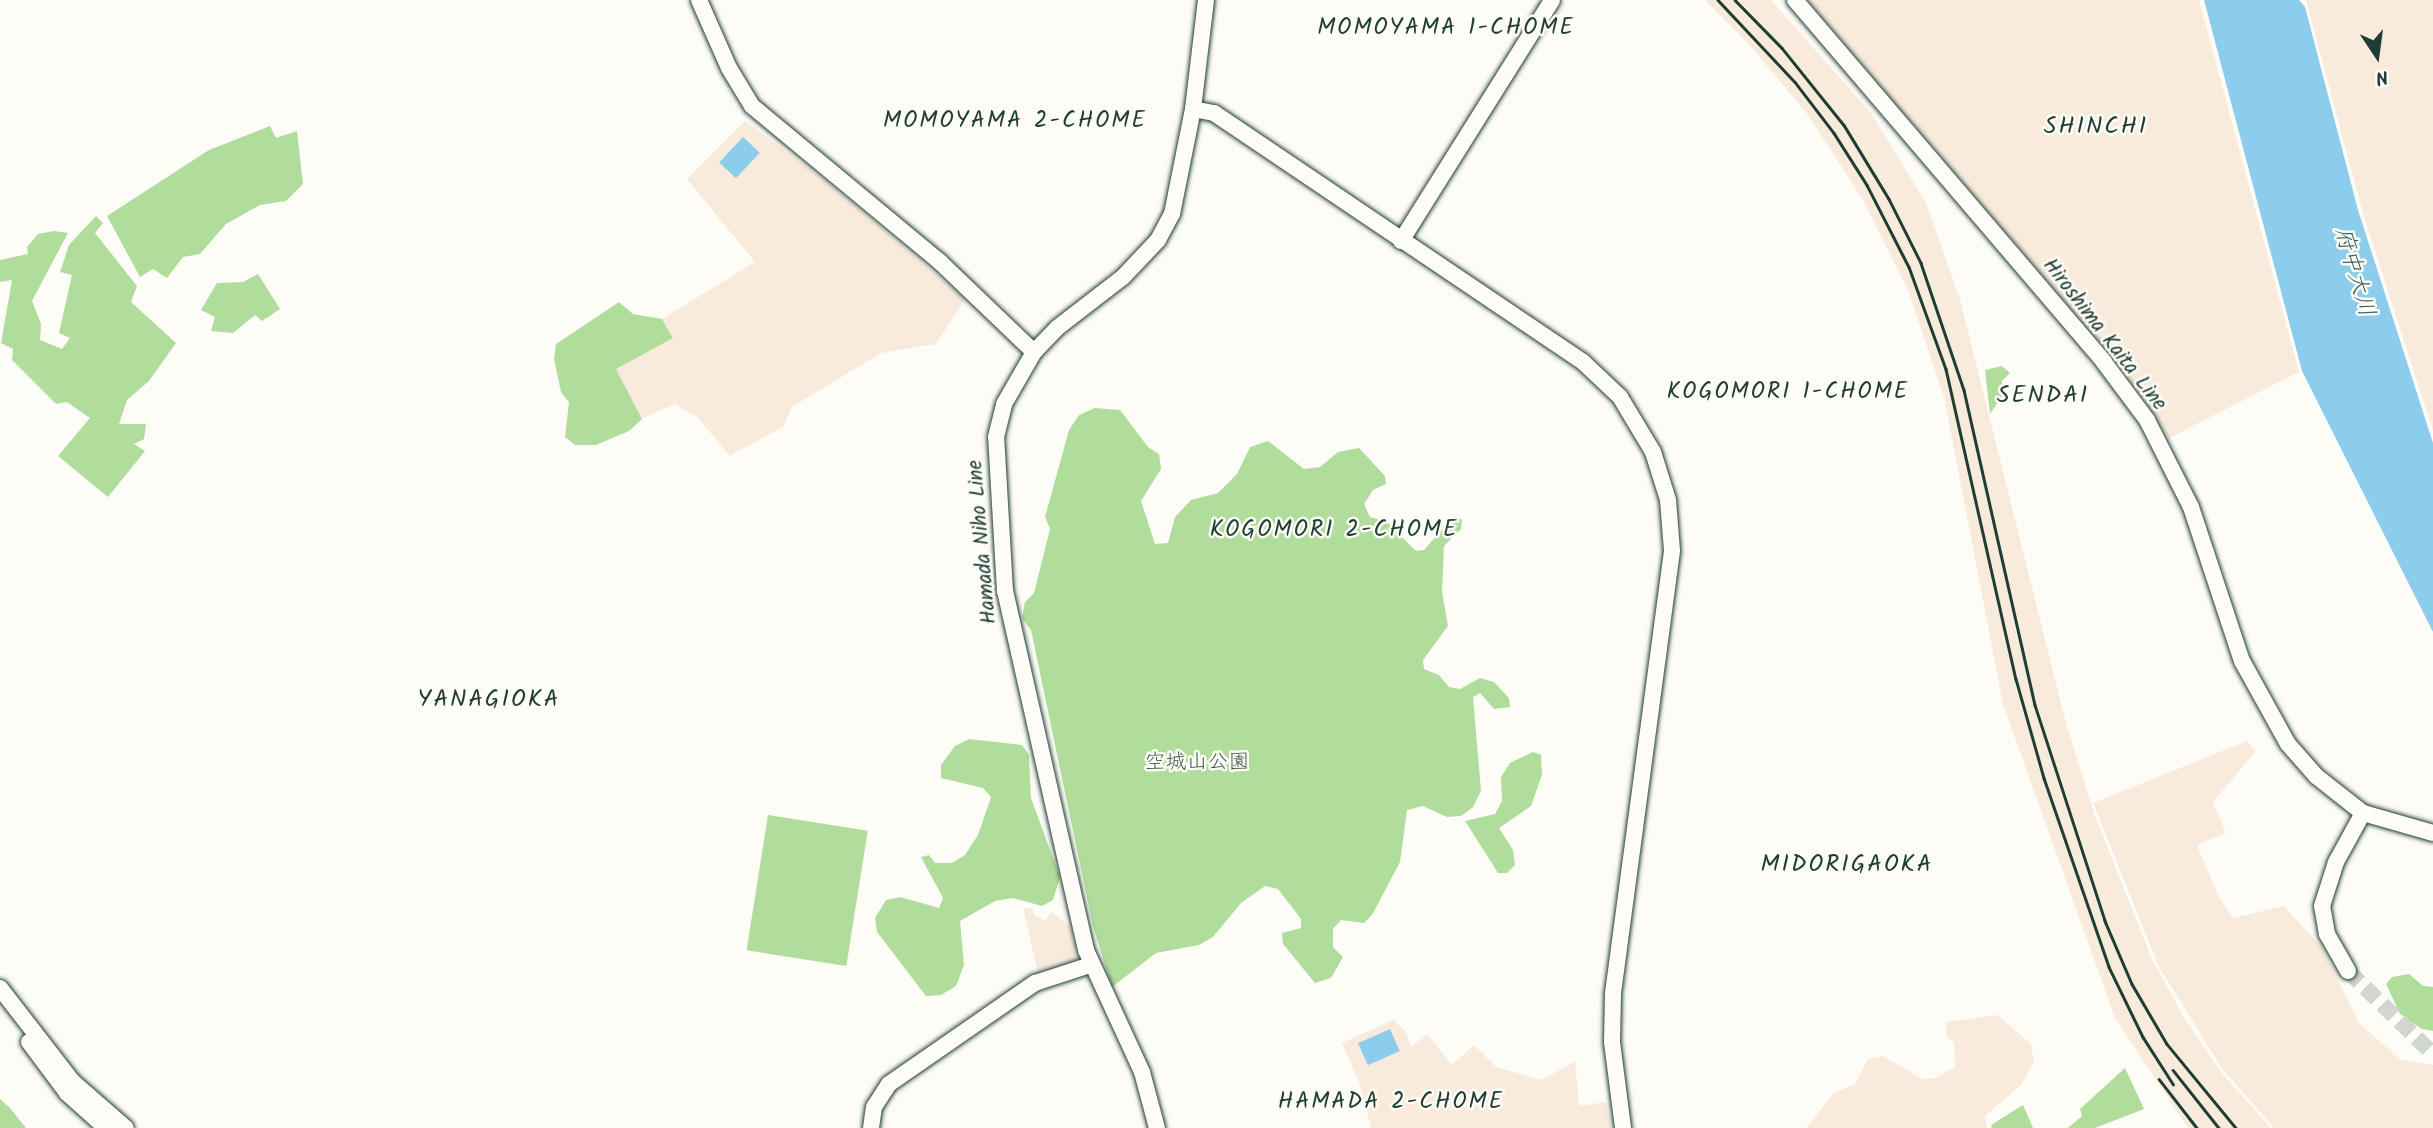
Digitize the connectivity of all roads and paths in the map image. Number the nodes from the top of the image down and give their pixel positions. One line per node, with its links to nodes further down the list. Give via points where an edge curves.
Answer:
1 (699, 0): 7 (main road, via 729,68 752,106 940,262)
2 (1206, 0): 5 (main road, Hamada Niho Line)
3 (1552, 0): 6 (main road)
4 (1795, 0): 8 (main road, Hiroshima Kaita Line, via 2133,400 2191,507 2254,687 2301,761)
5 (1193, 108): 6 (main road, via 1214,113); 7 (main road, Hamada Niho Line, via 1176,200 1158,240 1123,277 1057,328)
6 (1401, 241): 18 (main road, via 1602,379 1642,429 1665,485 1672,564 1613,994 1612,1042)
7 (1034, 352): 10 (main road, Hamada Niho Line, via 1004,404 996,437 1005,591)
8 (2363, 813): 9 (main road, Hiroshima Kaita Line); 11 (main road, via 2336,862 2322,906 2328,934)
9 (2433, 833)
10 (1090, 965): 16 (main road, via 1035,983 889,1084 874,1107); 17 (main road, Hamada Niho Line, via 1142,1072)
11 (2348, 971)
12 (0, 988): 15 (main road, via 73,1082)
13 (0, 1001): 14 (main road, via 59,1083)
14 (106, 1128)
15 (126, 1128)
16 (871, 1128)
17 (1157, 1128)
18 (1623, 1128)

